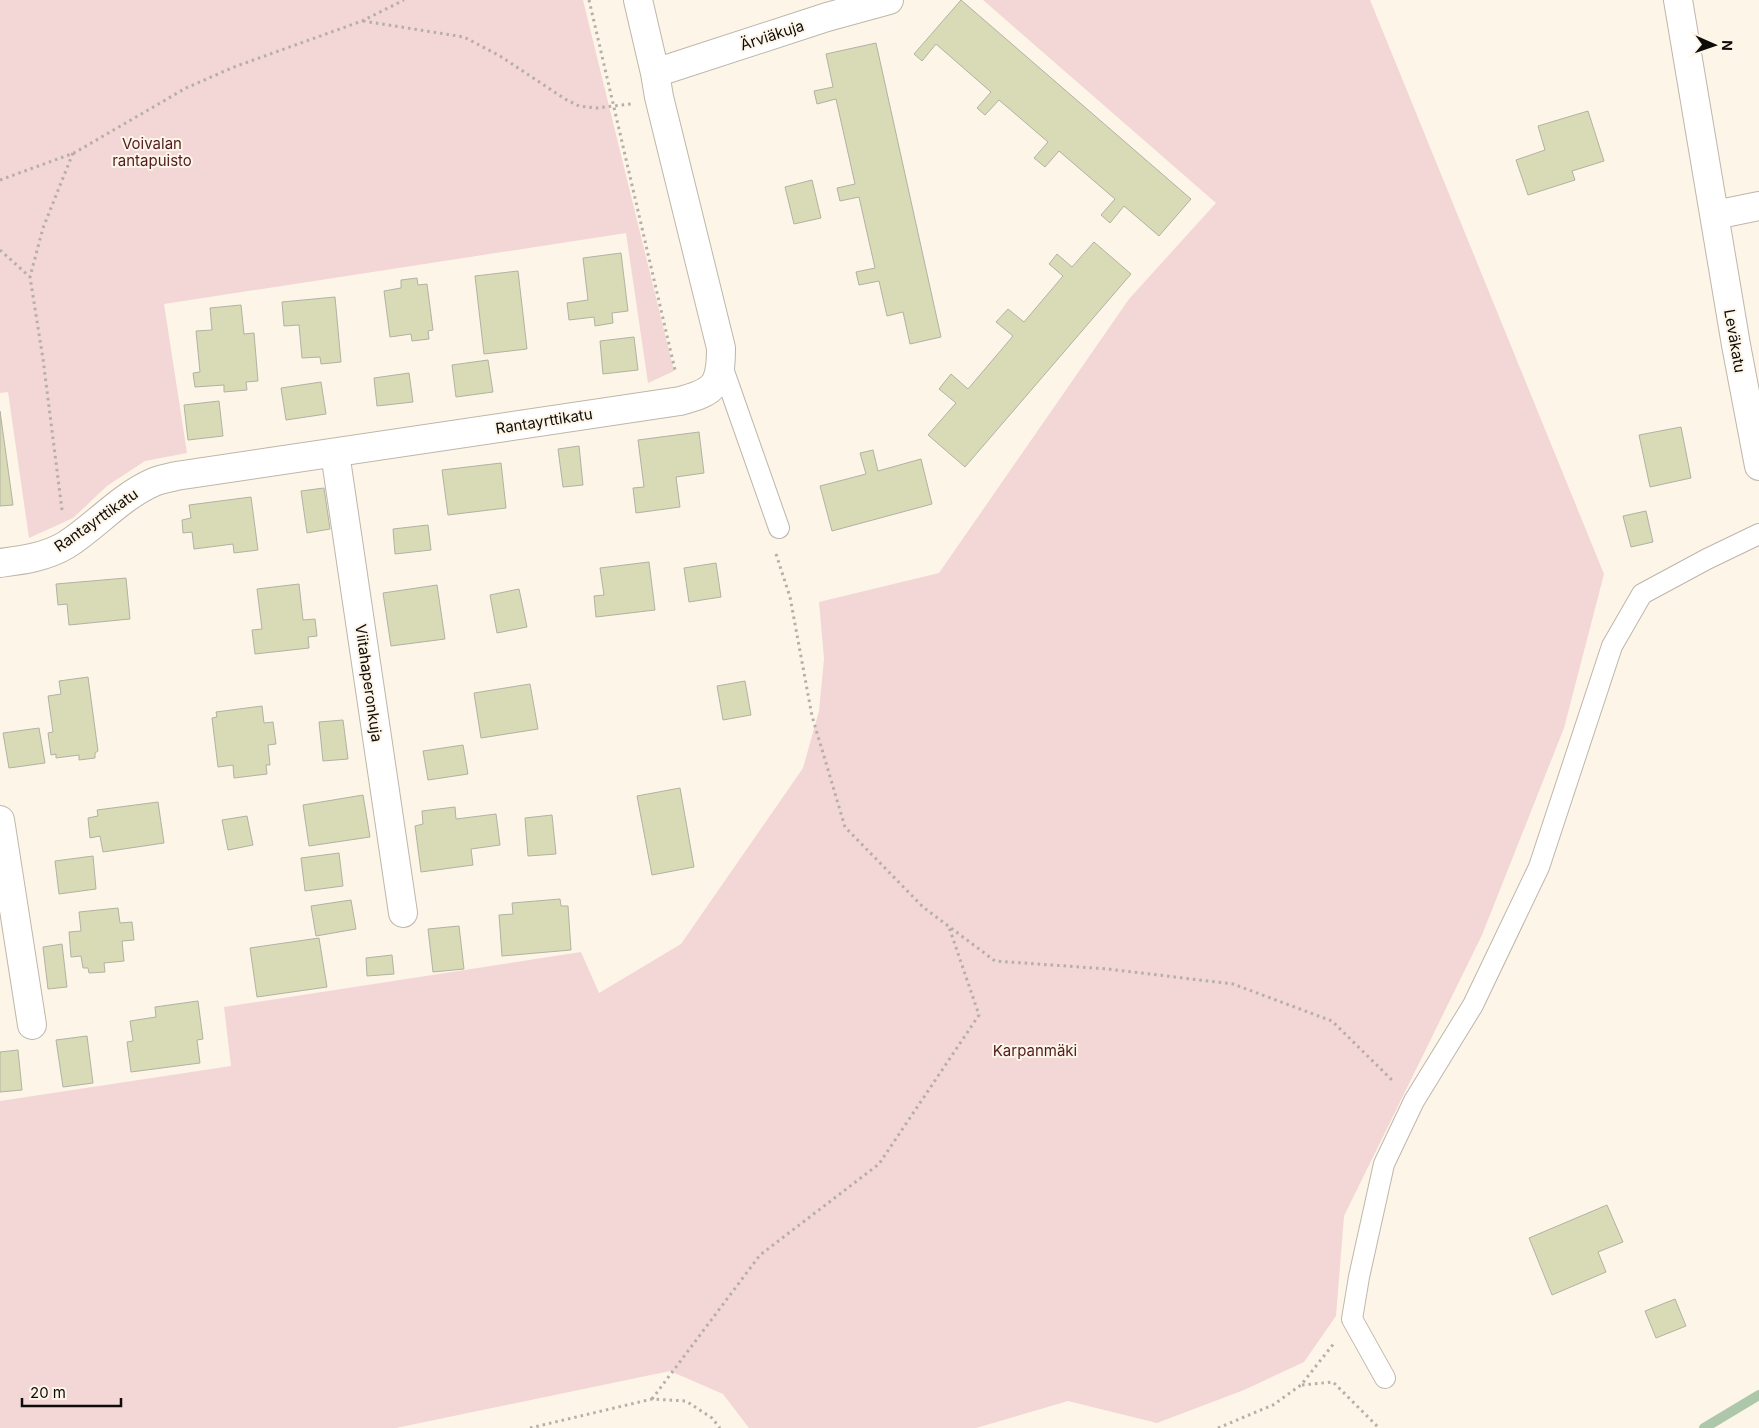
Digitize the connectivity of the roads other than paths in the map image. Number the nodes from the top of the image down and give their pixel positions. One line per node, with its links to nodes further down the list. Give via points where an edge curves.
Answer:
1 (638, 0): 4 (street, Rantayrttikatu)
2 (889, 0): 4 (street, Ärviäkuja, via 827,17)
3 (1678, 0): 6 (street, Leväkatu)
4 (657, 85): 7 (street, Rantayrttikatu, via 718,331)
5 (1759, 206): 6 (street)
6 (1715, 215): 9 (street, Leväkatu)
7 (721, 363): 8 (street, Rantayrttikatu, via 719,378 711,389 680,401); 10 (lane)
8 (335, 453): 12 (street, Rantayrttikatu, via 156,481 135,491 66,545 49,554); 14 (street, Viitahaperonkuja)
9 (1759, 466)
10 (779, 528)
11 (1759, 534): 16 (lane, via 1642,594 1612,646 1539,867 1474,1006 1414,1101 1384,1164 1352,1319)
12 (0, 563)
13 (0, 820): 15 (street)
14 (403, 913)
15 (32, 1025)
16 (1385, 1378)

